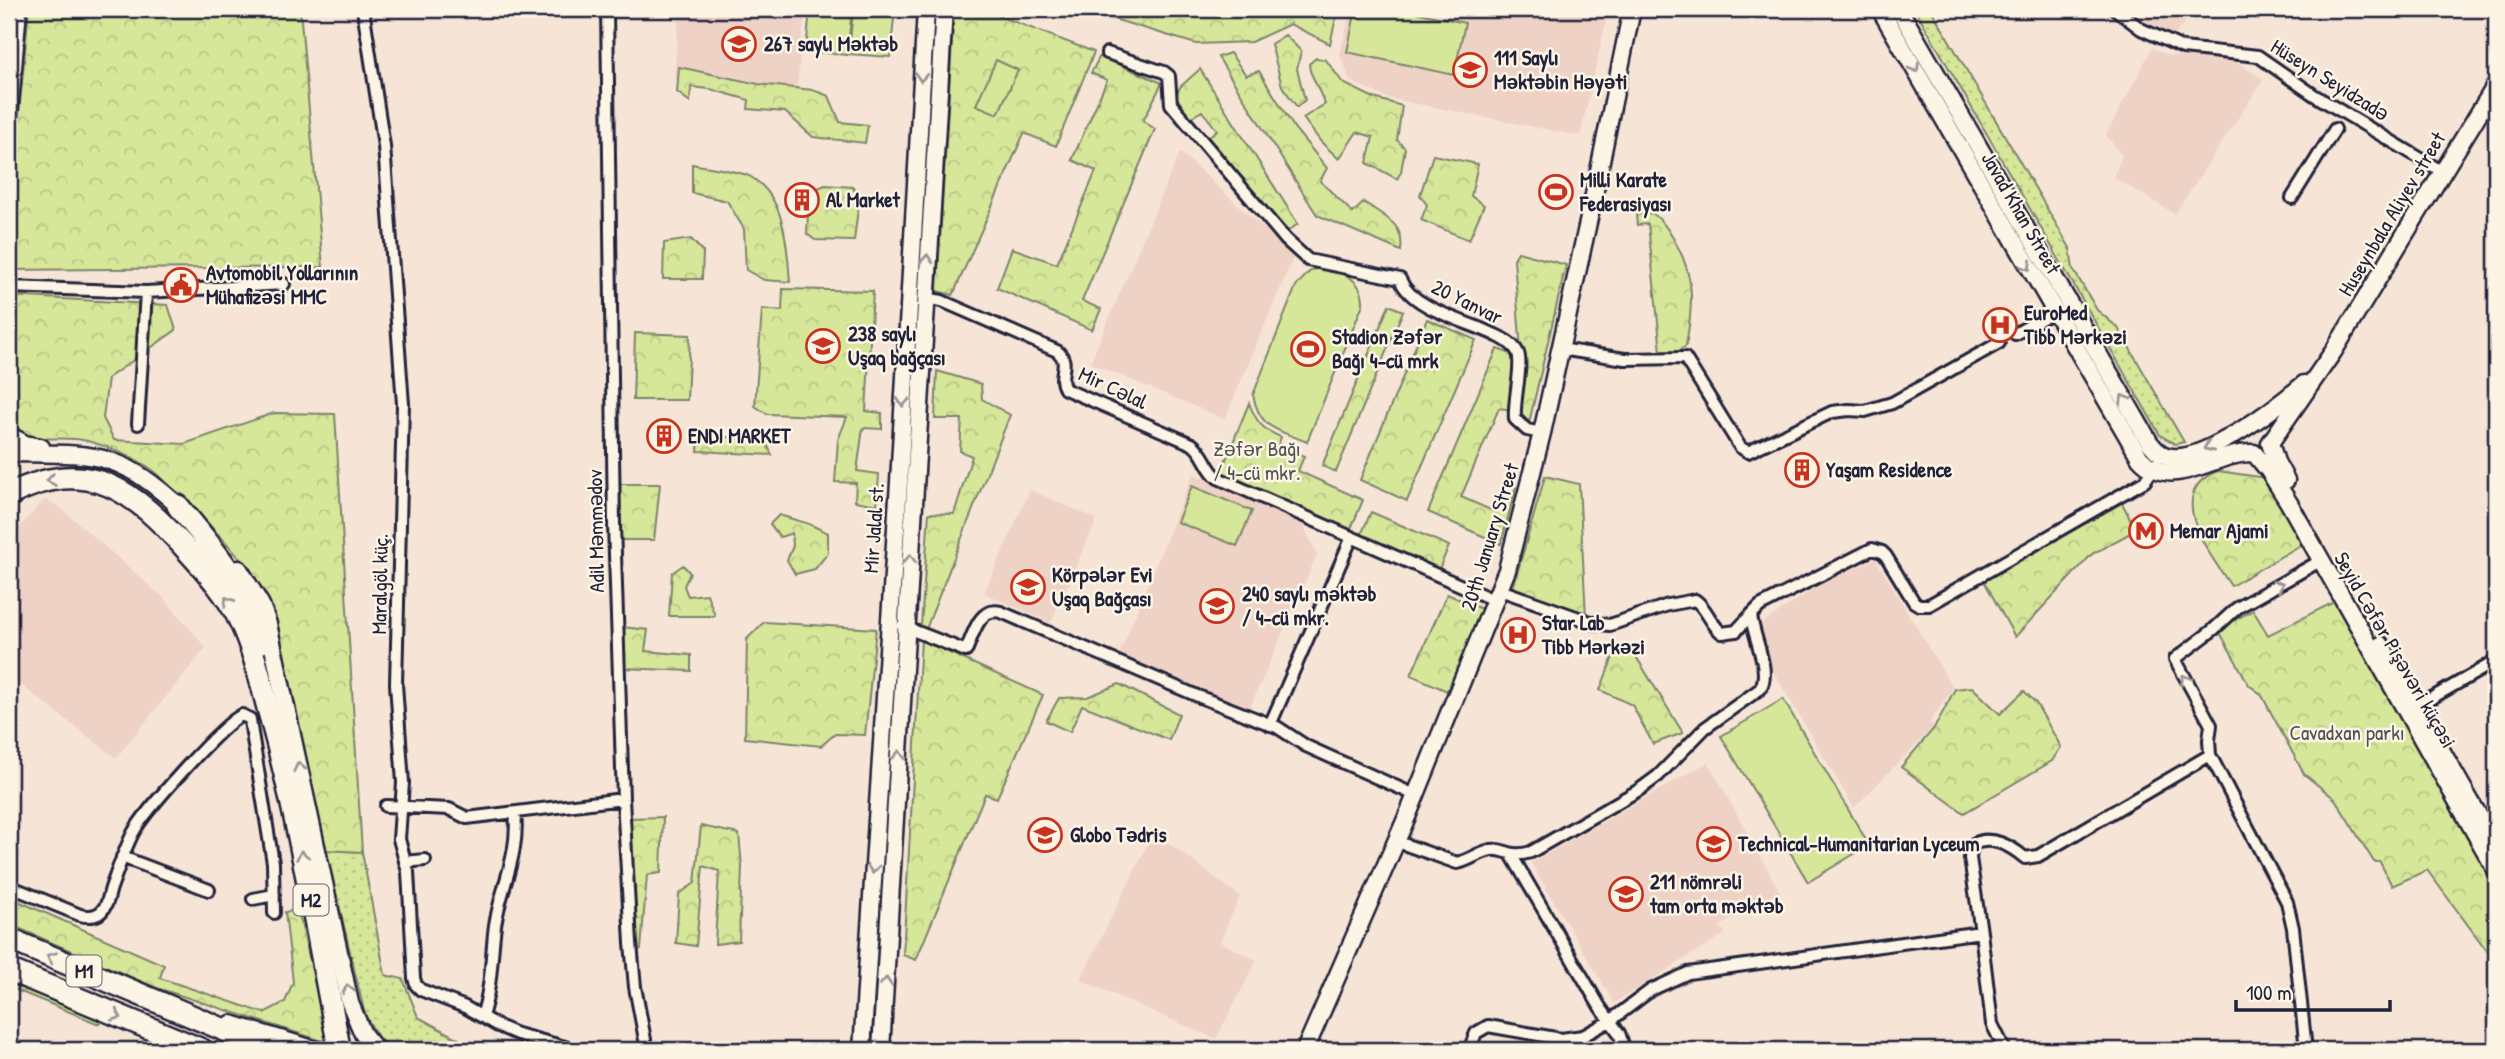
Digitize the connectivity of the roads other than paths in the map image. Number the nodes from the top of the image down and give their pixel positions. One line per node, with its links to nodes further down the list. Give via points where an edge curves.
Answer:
1 (18, 9): 12 (street)
2 (363, 9): 51 (street, Maralgöl küç., via 384,146 403,404 396,684)
3 (607, 9): 49 (street, Adil Məmmədov)
4 (926, 9): 41 (street, Mir Jalal st., one-way to 41)
5 (944, 9): 19 (street, Mir Jalal st., one-way to 5)
6 (1632, 9): 23 (street, 20th January Street)
7 (1880, 9): 20 (street, Javad Khan Street, one-way to 20)
8 (1899, 9): 33 (street, Javad Khan Street, one-way to 8, via 2150,443)
9 (2115, 9): 14 (street, Hüseyn Seyidzadə, via 2141,29 2183,48 2258,56)
10 (1107, 52): 27 (street, 20 Yanvar, via 1168,76 1171,104 1280,234 1308,260 1400,279 1410,295 1514,347 1519,358 1515,419)
11 (2496, 85): 14 (street, Huseynbala Aliyev street)
12 (9, 112)
13 (2334, 129): 15 (street)
14 (2443, 172): 24 (street, Huseynbala Aliyev street)
15 (2292, 198)
16 (284, 284): 18 (street)
17 (9, 287): 18 (street)
18 (146, 292): 25 (street)
19 (925, 298): 37 (street, Mir Cəlal, via 942,301 1057,351 1064,357 1061,379 1065,389 1197,448 1218,478); 42 (street, Mir Jalal st., one-way to 19)
20 (2053, 312): 21 (street); 34 (street, Javad Khan Street, via 2136,453)
21 (2014, 334)
22 (1999, 343): 23 (street, via 1892,403 1865,411 1832,412 1748,452 1740,447 1685,358 1625,359)
23 (1560, 349): 27 (street, 20th January Street)
24 (2324, 366): 26 (street); 29 (street)
25 (138, 424)
26 (2250, 425): 29 (street, via 2268,429); 32 (street, via 2241,440 2245,449); 33 (street, one-way to 33, via 2193,454)
27 (1542, 433): 39 (street, 20th January Street)
28 (9, 435): 31 (street, via 25,444)
29 (2270, 443): 32 (street); 44 (street, Seyid Cəfər Pişəvəri küçəsi, via 2279,468)
30 (9, 453): 31 (street)
31 (71, 453): 36 (street, via 118,462 138,472)
32 (2254, 453): 34 (street, via 2230,455 2180,472); 38 (street, Seyid Cəfər Pişəvəri küçəsi, via 2277,482)
33 (2162, 454): 34 (street)
34 (2153, 470): 40 (street, via 2144,481 1929,605 1914,602 1886,556 1871,549 1760,606)
35 (9, 495): 47 (highway, one-way to 35, via 241,623 210,575 148,509 117,488 78,478 41,481)
36 (178, 506): 47 (highway, via 249,603 263,648); 79 (street, one-way to 36, via 363,1034 350,1003 265,614 226,553)
37 (1352, 537): 39 (street); 45 (street)
38 (2320, 561): 44 (street, Seyid Cəfər Pişəvəri küçəsi); 46 (street, one-way to 38, via 2211,726 2175,659 2237,608)
39 (1498, 595): 40 (street, via 1610,625 1695,600 1722,633 1736,631); 48 (street, 20th January Street)
40 (1751, 615): 55 (street, via 1765,671 1760,689 1705,728 1639,790 1531,852)
41 (888, 623): 42 (street); 67 (street, Mir Jalal st., one-way to 67)
42 (906, 627): 45 (street, via 966,651 980,620 994,610); 68 (street, Mir Jalal st., one-way to 42)
43 (2496, 661): 44 (street)
44 (2412, 710): 54 (street, Seyid Cəfər Pişəvəri küçəsi); 59 (street, Seyid Cəfər Pişəvəri küçəsi)
45 (1270, 725): 48 (street)
46 (2210, 755): 65 (street, via 2038,856 2025,858 2010,846 1989,841 1972,845); 88 (street, via 2287,902)
47 (281, 758): 74 (highway, M2, one-way to 47)
48 (1415, 795): 53 (street, 20th January Street)
49 (623, 799): 52 (street); 81 (street, Adil Məmmədov, via 632,960)
50 (386, 806): 51 (street)
51 (401, 806): 52 (street, via 449,809 467,818); 58 (street, Maralgöl küç., via 399,839)
52 (515, 813): 71 (street, via 514,853 496,918 490,985)
53 (1395, 841): 55 (street, via 1457,863 1488,850); 84 (street, 20th January Street)
54 (2496, 846)
55 (1512, 856): 72 (street)
56 (122, 857): 60 (street, via 104,909 97,915 80,915); 61 (street); 62 (street, via 145,814 214,738 238,716 246,715 269,836)
57 (425, 860): 58 (street)
58 (405, 862): 71 (street, Maralgöl küç., via 416,985)
59 (2496, 870)
60 (9, 886)
61 (209, 890)
62 (274, 895): 63 (street); 64 (street)
63 (253, 899)
64 (274, 913)
65 (1980, 932): 72 (street, via 1688,973 1651,990); 87 (street, via 1992,1024)
66 (9, 939): 70 (highway, M1, one-way to 66)
67 (868, 949): 68 (street); 82 (street, Mir Jalal st.)
68 (887, 951): 83 (street, Mir Jalal st., one-way to 68)
69 (9, 970): 73 (highway, M1, one-way to 73)
70 (160, 1002): 77 (highway, M1); 78 (street)
71 (482, 1016): 80 (street, Maralgöl küç., via 527,1038)
72 (1610, 1021): 85 (street, via 1583,1036 1561,1039 1488,1026 1476,1034); 86 (street)
73 (146, 1028): 75 (highway); 76 (highway, M1)
74 (338, 1042)
75 (179, 1050)
76 (202, 1050)
77 (272, 1050)
78 (316, 1050)
79 (376, 1050)
80 (576, 1050)
81 (647, 1050)
82 (862, 1050)
83 (881, 1050)
84 (1305, 1050)
85 (1469, 1050)
86 (1625, 1050)
87 (2005, 1050)
88 (2306, 1050)

